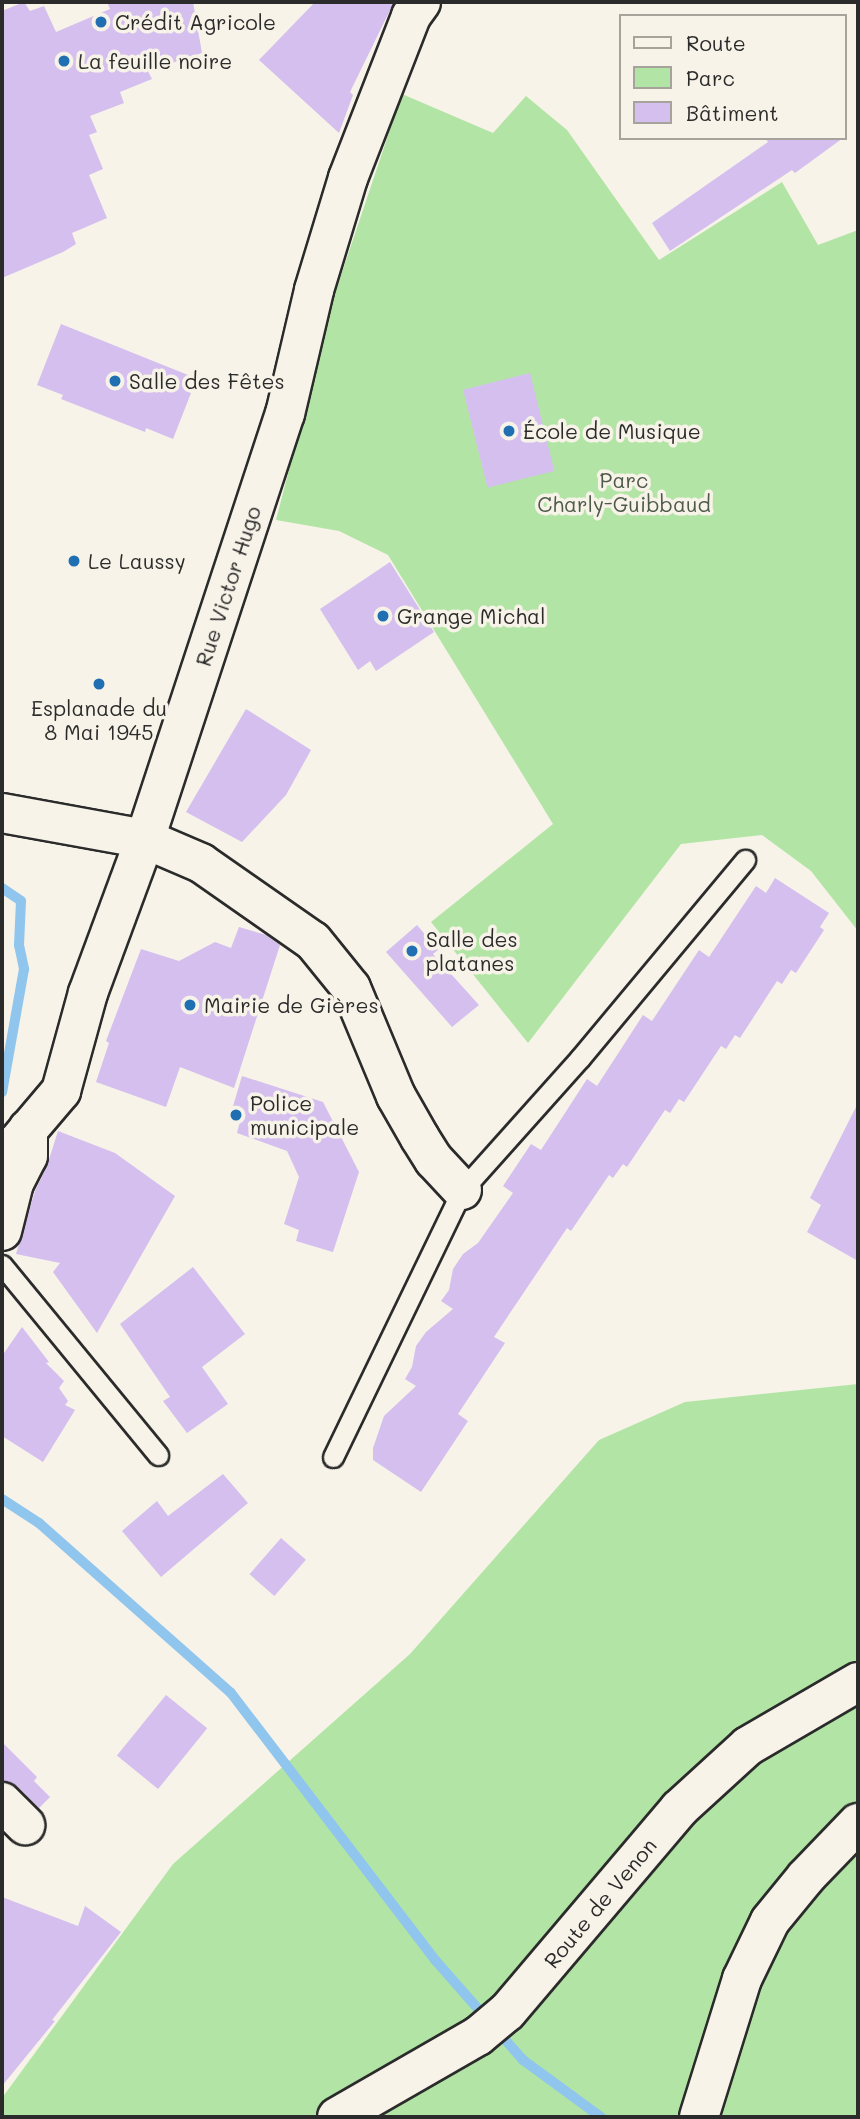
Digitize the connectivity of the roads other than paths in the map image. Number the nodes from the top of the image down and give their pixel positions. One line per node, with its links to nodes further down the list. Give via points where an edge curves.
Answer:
1 (421, 2): 3 (street, Rue Victor Hugo, via 411,16 348,178 285,414)
2 (2, 814): 3 (street)
3 (145, 839): 5 (street, Rue Victor Hugo, via 88,993 61,1091); 6 (street, via 201,863 313,941 351,988 396,1096 420,1138)
4 (745, 860): 6 (lane, via 580,1058)
5 (15, 1141): 7 (street, via 28,1156 14,1184)
6 (462, 1190): 10 (lane)
7 (2, 1231)
8 (2, 1265): 9 (lane)
9 (158, 1455)
10 (333, 1457)
11 (858, 1682): 13 (street, Route de Venon, via 748,1746 679,1809 507,2012 478,2036)
12 (858, 1823): 14 (street, via 770,1921 742,1979)
13 (337, 2117)
14 (699, 2117)

